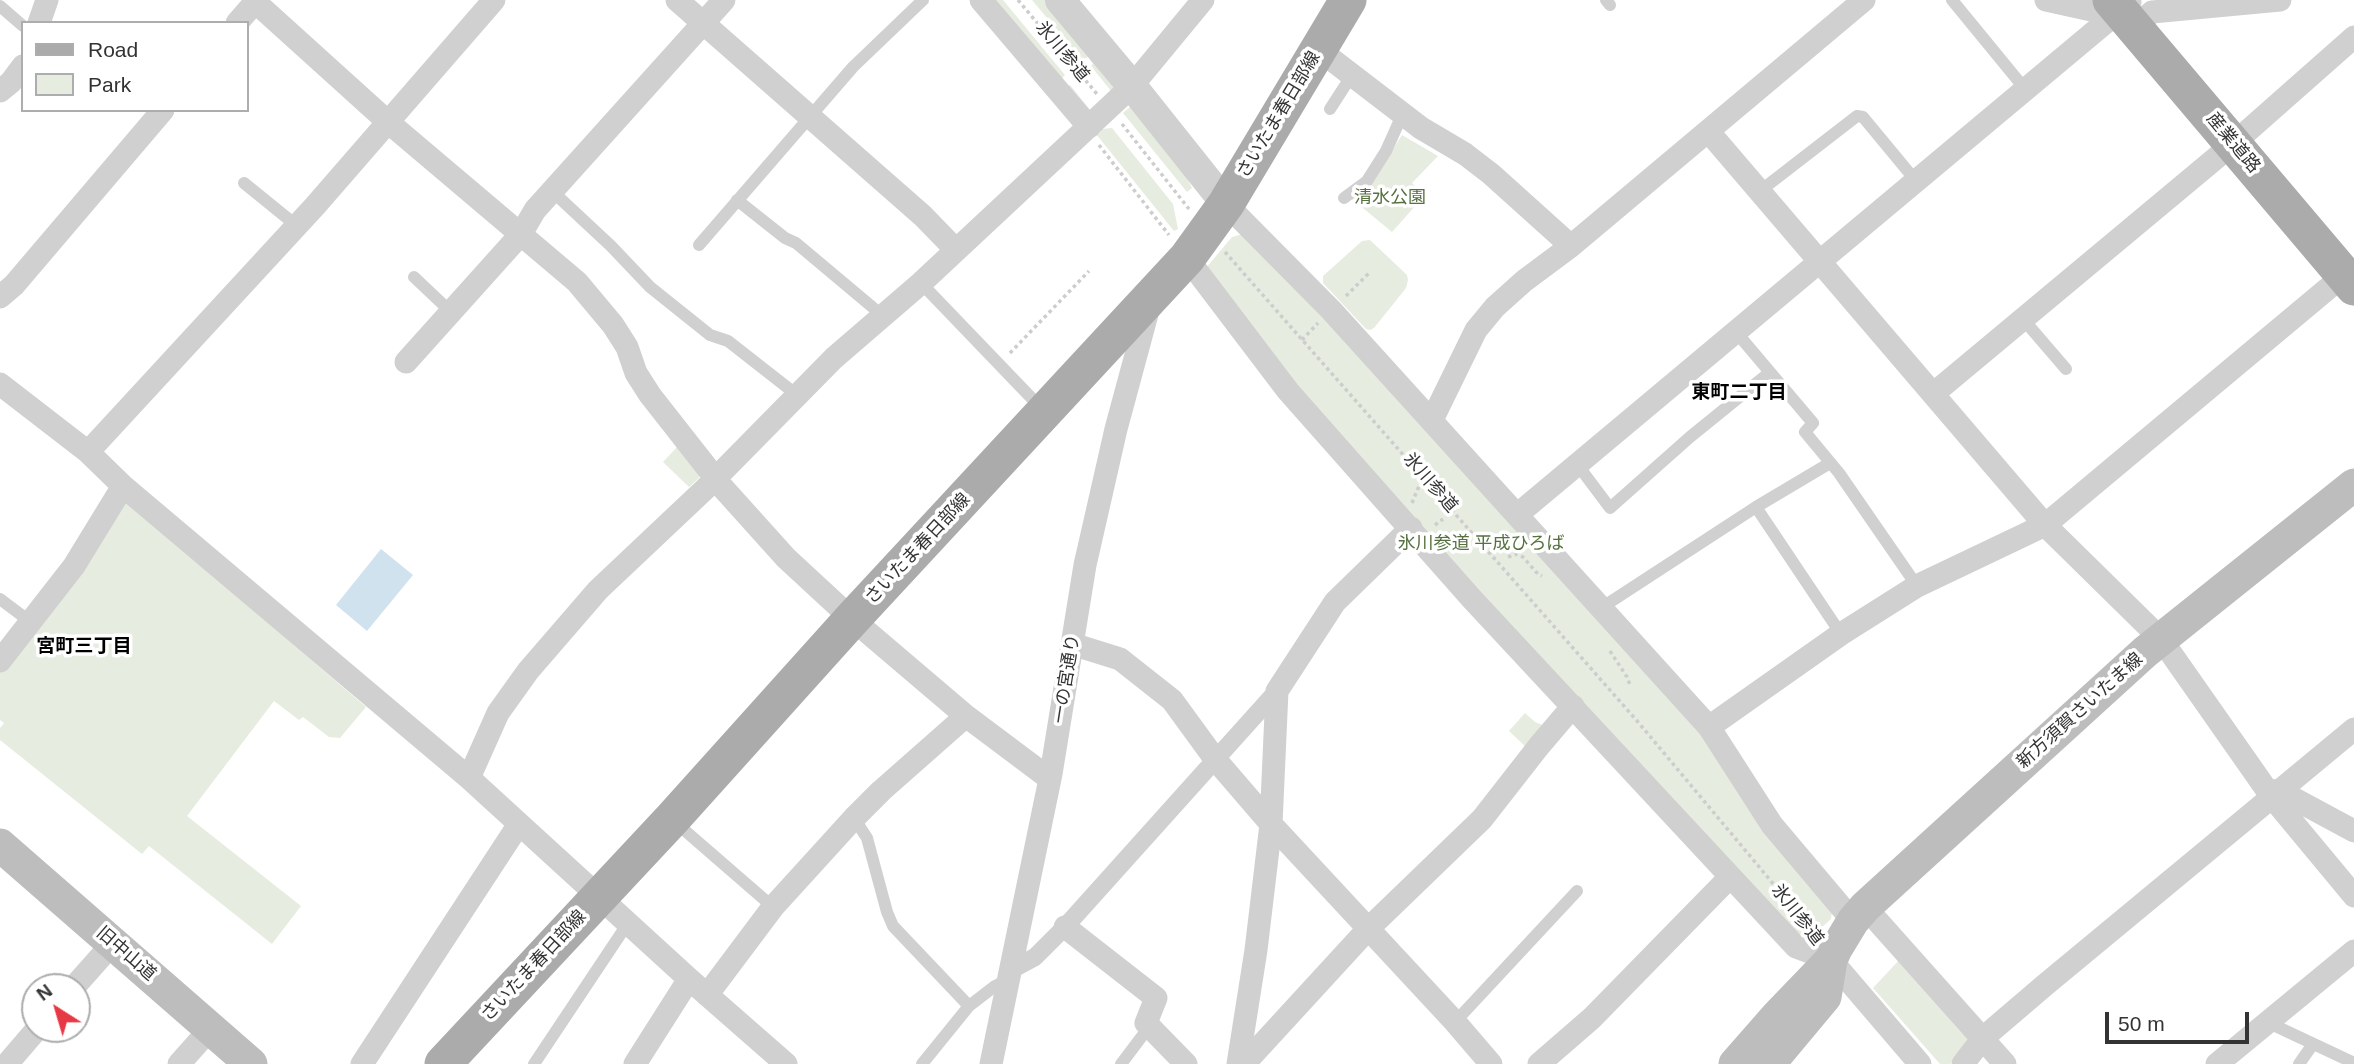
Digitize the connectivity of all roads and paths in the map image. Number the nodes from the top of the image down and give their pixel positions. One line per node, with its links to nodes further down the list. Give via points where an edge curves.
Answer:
1 (47, 0): 18 (street)
2 (494, 0): 34 (street)
3 (677, 0): 20 (street)
4 (724, 0): 20 (street)
5 (923, 0): 33 (lane, via 853,67)
6 (981, 0): 35 (street)
7 (1018, 0): 29 (path, 氷川参道)
8 (1059, 0): 26 (street)
9 (1203, 0): 26 (street)
10 (1348, 0): 23 (main road, さいたま春日部線)
11 (1864, 0): 36 (street)
12 (1952, 0): 27 (lane)
13 (2046, 0): 17 (street)
14 (2280, 0): 17 (street)
15 (255, 1): 19 (street); 34 (street)
16 (0, 6): 21 (lane)
17 (2123, 11): 27 (street); 37 (main road, 産業道路)
18 (40, 21)
19 (239, 21)
20 (702, 23): 33 (street); 40 (street)
21 (21, 24)
22 (2354, 37): 37 (street)
23 (1318, 49): 25 (street); 45 (main road, さいたま春日部線)
24 (21, 69): 28 (street)
25 (1352, 75): 30 (lane); 32 (street)
26 (1132, 86): 29 (street); 45 (street)
27 (2025, 89): 38 (street)
28 (0, 90)
29 (1109, 108): 35 (street); 45 (path, 氷川参道)
30 (1329, 109)
31 (161, 112): 57 (street)
32 (1403, 113): 42 (lane, via 1367,181); 48 (street, via 1492,174)
33 (811, 117): 43 (lane); 49 (street)
34 (388, 122): 44 (street); 46 (street)
35 (1088, 128): 45 (path); 49 (street)
36 (1708, 131): 41 (street); 48 (street)
37 (2234, 143): 54 (main road, 産業道路); 62 (street)
38 (1916, 181): 41 (lane, via 1863,117 1857,116); 50 (street)
39 (244, 183): 44 (lane)
40 (552, 191): 46 (street); 71 (lane, via 650,287)
41 (1760, 191): 50 (street)
42 (1344, 198)
43 (737, 200): 47 (lane); 61 (lane)
44 (297, 226): 74 (street)
45 (1207, 231): 56 (main road, さいたま春日部線); 64 (path, 氷川参道); 73 (street, via 1279,256); 83 (street, via 1288,391)
46 (521, 234): 59 (street); 77 (street, via 596,302 627,347 650,395)
47 (699, 245)
48 (1571, 246): 73 (street, via 1524,281 1476,330)
49 (956, 250): 55 (street)
50 (1821, 262): 63 (street); 70 (street)
51 (1089, 271): 66 (path)
52 (1369, 273): 58 (path)
53 (414, 277): 59 (lane)
54 (2349, 281): 82 (street)
55 (921, 283): 61 (street); 66 (lane)
56 (1152, 296): 72 (main road, さいたま春日部線); 91 (street, 一の宮通り, via 1113,443)
57 (0, 298)
58 (1340, 301)
59 (452, 312): 65 (street)
60 (1326, 315): 64 (path)
61 (883, 316): 71 (street)
62 (2023, 320): 67 (lane); 70 (street)
63 (1736, 332): 68 (lane); 76 (street)
64 (1302, 340): 119 (path, 氷川参道, via 1638,722)
65 (406, 362)
66 (999, 364): 72 (lane)
67 (2066, 369)
68 (1769, 373): 75 (lane, via 1813,423 1805,432); 76 (lane, via 1610,508)
69 (0, 384): 74 (street)
70 (1933, 394): 82 (street)
71 (797, 395): 77 (street)
72 (1044, 412): 87 (main road, さいたま春日部線)
73 (1432, 420): 81 (street)
74 (88, 452): 79 (street)
75 (1830, 463): 80 (lane); 84 (lane)
76 (1577, 464): 81 (street)
77 (716, 478): 87 (street, via 755,526); 99 (street, via 598,590 528,671 498,713)
78 (2354, 485): 90 (main road, 新方須賀さいたま線)
79 (122, 486): 88 (street, via 74,566); 99 (street)
80 (1756, 507): 86 (lane); 89 (lane)
81 (1518, 514): 86 (street)
82 (2045, 525): 84 (street); 90 (street)
83 (1411, 528): 93 (street, via 1335,602); 94 (street)
84 (1917, 586): 89 (street)
85 (0, 599): 88 (lane)
86 (1601, 608): 96 (street)
87 (852, 620): 95 (street); 103 (main road, さいたま春日部線)
88 (32, 623): 92 (street)
89 (1841, 634): 96 (street)
90 (2161, 639): 101 (street); 113 (main road, 新方須賀さいたま線)
91 (1072, 644): 98 (street, via 1119,659 1172,699); 100 (street, 一の宮通り)
92 (0, 661)
93 (1277, 691): 98 (street); 105 (street)
94 (1573, 706): 108 (street); 116 (street, via 1482,819)
95 (966, 716): 100 (street); 102 (street)
96 (1709, 727): 113 (street, via 1772,825)
97 (2354, 729): 101 (street)
98 (1215, 760): 105 (street); 115 (street)
99 (470, 778): 104 (street)
100 (1050, 779): 121 (street, 一の宮通り)
101 (2275, 793): 106 (street); 111 (street); 129 (street)
102 (854, 818): 112 (street); 124 (lane, via 867,838 893,926)
103 (672, 819): 110 (main road, さいたま春日部線); 112 (lane)
104 (519, 824): 110 (street); 136 (street)
105 (1271, 824): 116 (street); 145 (street)
106 (2354, 831)
107 (0, 845): 117 (main road, 旧中山道)
108 (1730, 877): 119 (street, via 1796,947); 148 (street, via 1612,999)
109 (1577, 891): 125 (lane)
110 (598, 896): 114 (street); 137 (main road, さいたま春日部線)
111 (2354, 896)
112 (773, 907): 123 (street)
113 (1859, 914): 119 (main road, 新方須賀さいたま線); 129 (street)
114 (628, 923): 122 (street); 138 (lane)
115 (1065, 926): 121 (street, via 1035,957); 127 (street, via 1156,998 1146,1023)
116 (1368, 929): 125 (street); 146 (street)
117 (113, 943): 120 (street); 128 (main road, 旧中山道)
118 (2354, 951): 126 (street)
119 (1832, 960): 149 (main road); 150 (main road, via 1825,998); 151 (street, 氷川参道)
120 (86, 973)
121 (1009, 975): 124 (lane); 142 (street, 一の宮通り)
122 (689, 979): 123 (street); 139 (street)
123 (707, 995): 140 (street)
124 (969, 1006): 141 (lane)
125 (1455, 1022): 147 (street)
126 (2267, 1022): 131 (lane); 154 (street)
127 (1149, 1027): 143 (lane); 144 (street)
128 (211, 1028): 134 (street); 135 (main road, 旧中山道)
129 (1983, 1038): 152 (street); 153 (street)
130 (25, 1043): 133 (street)
131 (2313, 1044): 132 (lane); 155 (lane)
132 (2354, 1063)
133 (7, 1064)
134 (178, 1064)
135 (251, 1064)
136 (362, 1064)
137 (443, 1064)
138 (534, 1064)
139 (635, 1064)
140 (786, 1064)
141 (922, 1064)
142 (991, 1064)
143 (1121, 1064)
144 (1186, 1064)
145 (1238, 1064)
146 (1244, 1064)
147 (1491, 1064)
148 (1539, 1064)
149 (1735, 1064)
150 (1769, 1064)
151 (1920, 1064)
152 (1963, 1064)
153 (2005, 1064)
154 (2217, 1064)
155 (2298, 1064)

